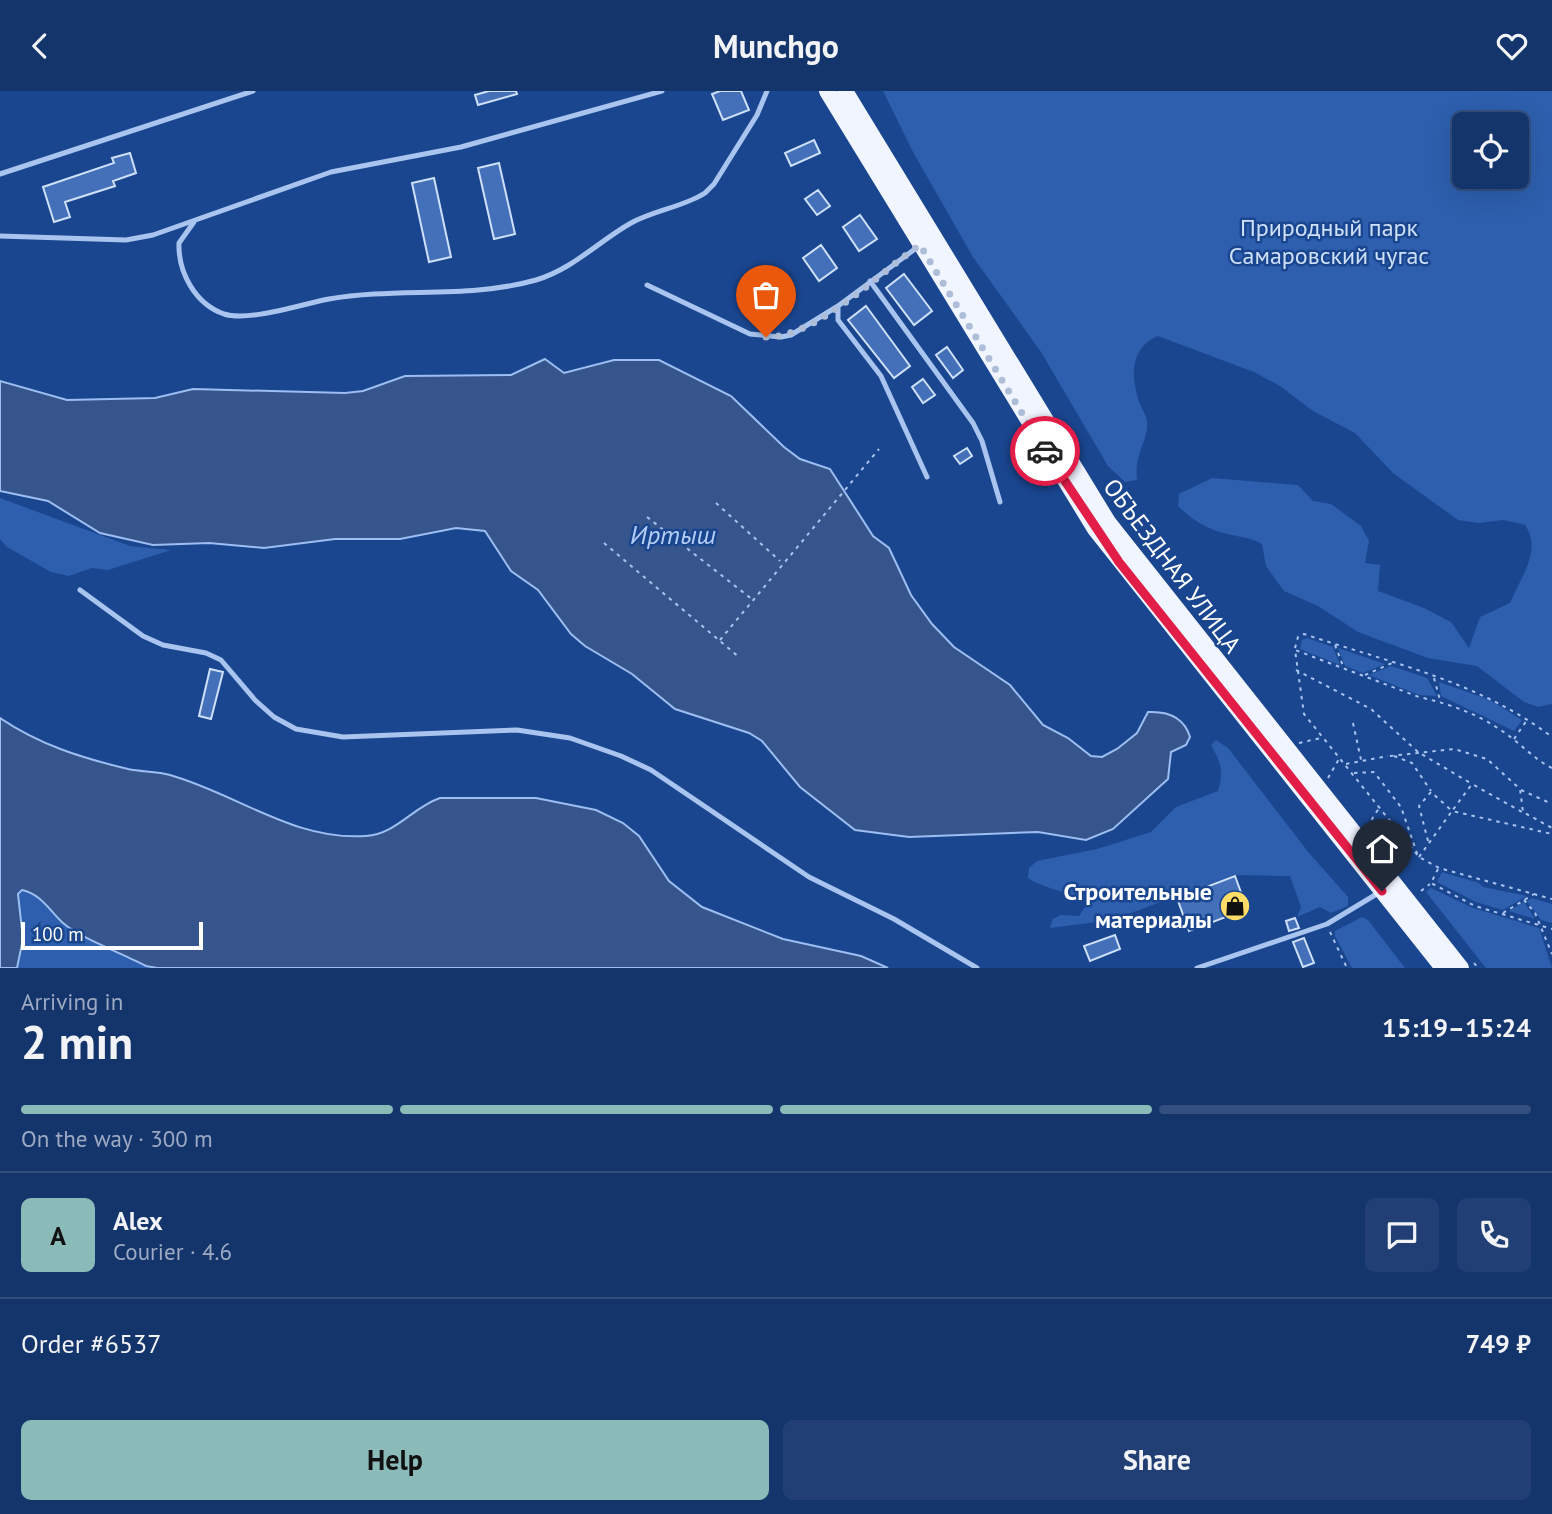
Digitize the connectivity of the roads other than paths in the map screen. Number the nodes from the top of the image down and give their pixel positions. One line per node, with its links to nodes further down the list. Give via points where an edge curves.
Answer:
1 (253, 91): 6 (lane)
2 (662, 91): 7 (lane, via 474,144 331,171)
3 (767, 91): 7 (lane, via 757,115 705,193 629,224 564,269 497,289 359,294 228,315 204,303 181,265 179,243)
4 (827, 91): 9 (main road, ОБЪЕЗДНАЯ УЛИЦА)
5 (845, 91): 9 (main road, ОБЪЕЗДНАЯ УЛИЦА)
6 (0, 174)
7 (194, 222): 8 (lane, via 126,240)
8 (0, 236)
9 (926, 241): 10 (lane); 16 (main road, ОБЪЕЗДНАЯ УЛИЦА, via 1095,529); 17 (main road, ОБЪЕЗДНАЯ УЛИЦА, via 1108,522)
10 (870, 281): 12 (lane); 14 (lane, via 973,423)
11 (647, 285): 12 (lane, via 750,334 766,337 791,335)
12 (838, 306): 13 (lane, via 838,320 881,376)
13 (928, 477)
14 (1000, 502)
15 (80, 590): 18 (lane, via 143,636 221,660 255,700 296,729 343,737 517,730 570,738 621,756 651,770 809,877 894,919)
16 (1382, 891): 19 (lane, via 1327,924); 20 (main road, ОБЪЕЗДНАЯ УЛИЦА)
17 (1466, 963)
18 (977, 968)
19 (1197, 968)
20 (1444, 968)

